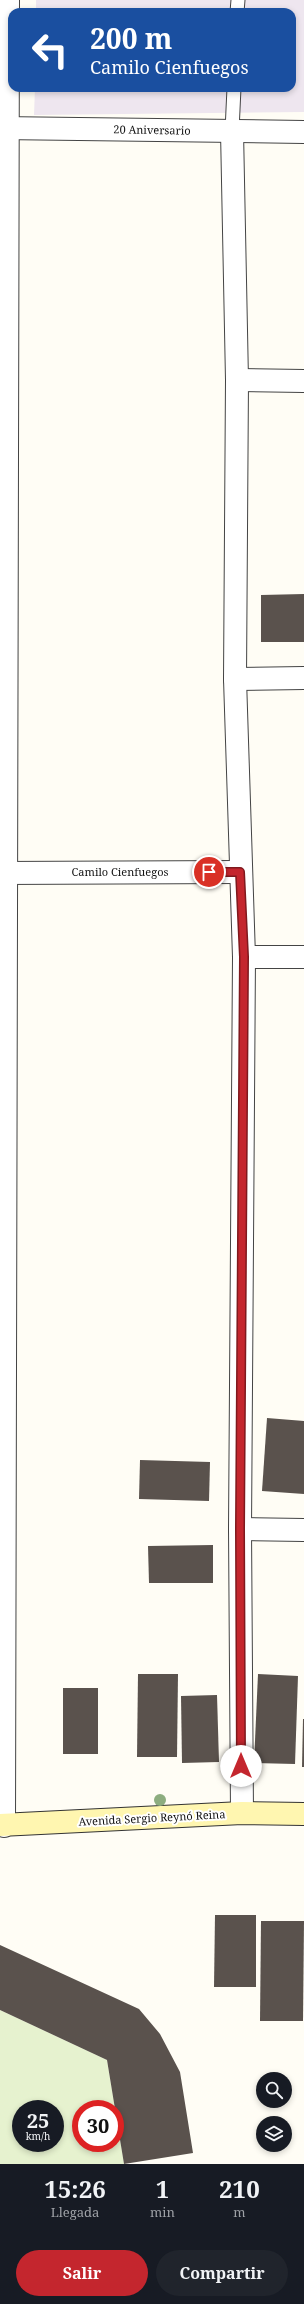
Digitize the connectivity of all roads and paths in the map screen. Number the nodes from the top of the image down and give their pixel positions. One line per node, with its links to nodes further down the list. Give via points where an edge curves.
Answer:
1 (8, 0): 3 (street)
2 (234, 92): 4 (lane)
3 (4, 128): 4 (street, 20 Aniversario); 11 (street)
4 (232, 131): 5 (street, 20 Aniversario); 6 (street)
5 (304, 132)
6 (237, 380): 7 (street); 9 (street)
7 (304, 381)
8 (304, 678): 9 (street)
9 (235, 679): 10 (street)
10 (240, 872): 11 (street, Camilo Cienfuegos); 12 (street)
11 (2, 873): 18 (street)
12 (244, 957): 13 (street); 14 (street)
13 (304, 957)
14 (240, 1529): 15 (street); 16 (street)
15 (304, 1530)
16 (242, 1814): 17 (main road, Avenida Sergio Reynó Reina); 18 (main road, Avenida Sergio Reynó Reina)
17 (304, 1814)
18 (2, 1825)

